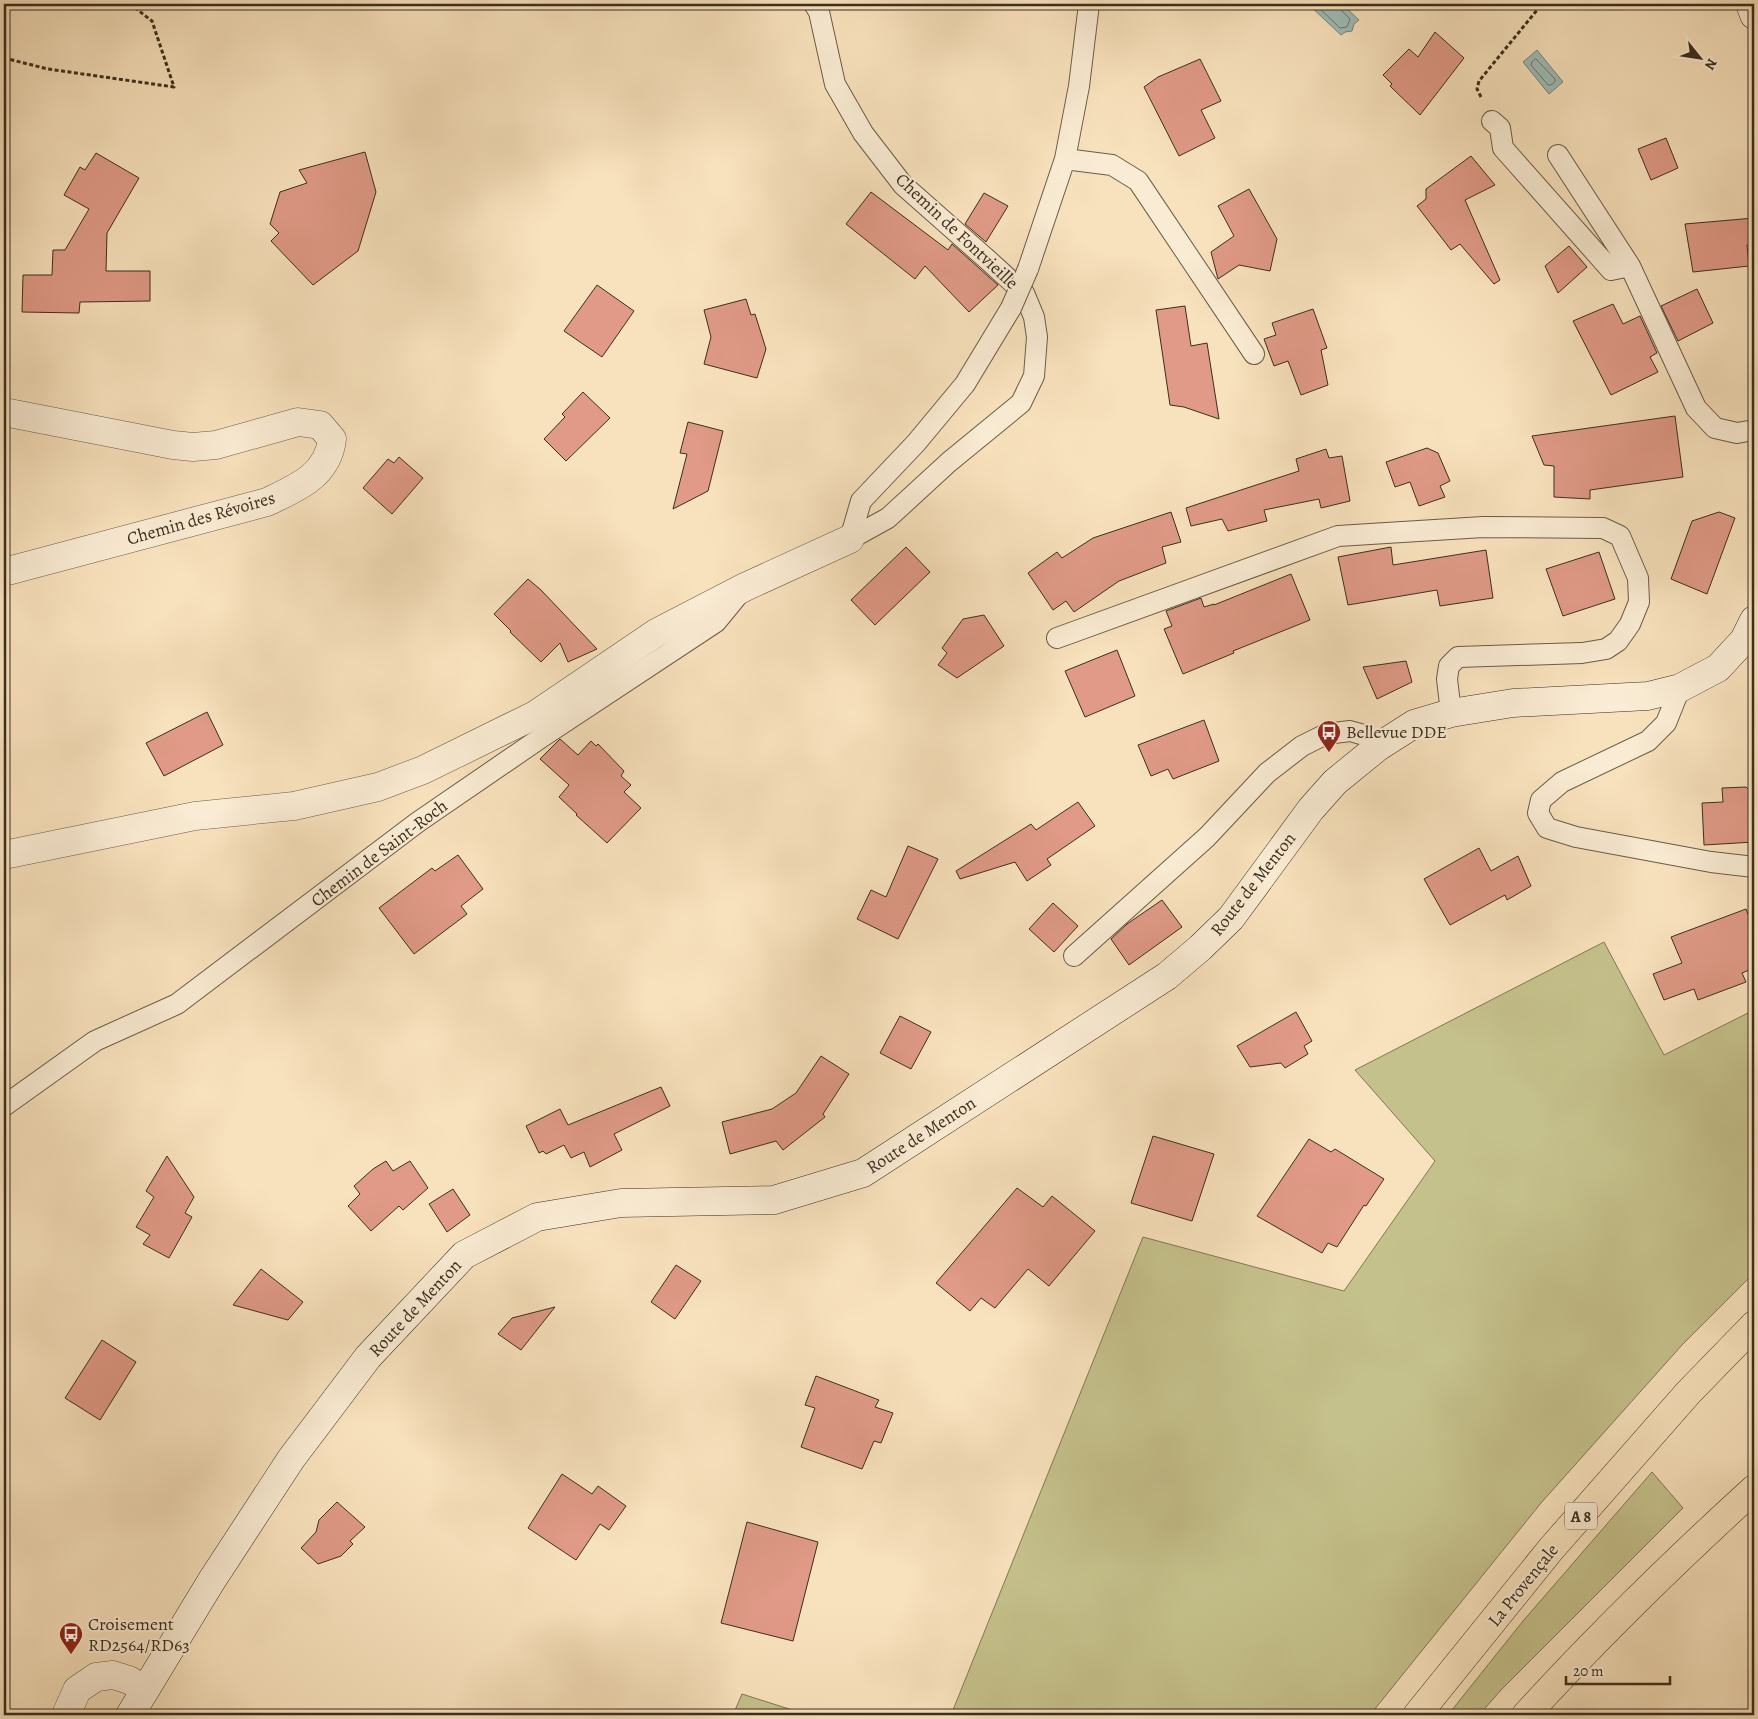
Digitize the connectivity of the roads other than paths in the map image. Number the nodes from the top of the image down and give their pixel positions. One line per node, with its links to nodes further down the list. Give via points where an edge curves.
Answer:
1 (814, 4): 12 (lane, Chemin de Fontvieille, via 819,12 835,84 863,133 903,185 1024,293 1034,317 1037,337 1034,376 1021,403 888,518)
2 (1089, 4): 7 (lane, via 1079,86)
3 (1750, 4): 4 (main road)
4 (1754, 15)
5 (1492, 122): 8 (lane, via 1500,128 1503,148 1611,270)
6 (1558, 155): 8 (lane)
7 (1065, 160): 9 (lane, via 1112,165 1138,181); 12 (lane, bridge, via 1028,269 1011,308 964,384 916,443 861,501)
8 (1630, 266): 11 (lane, via 1696,408 1715,428 1737,433)
9 (1254, 354)
10 (4, 412): 13 (main road, Chemin des Révoires, via 193,447 216,445 298,422 320,425 332,439 330,453 320,470 297,488 266,502)
11 (1754, 430)
12 (850, 539): 14 (main road)
13 (4, 572)
14 (746, 587): 20 (main road, via 656,633 535,715 423,770 378,787 294,806 195,816); 23 (lane, Chemin de Saint-Roch, via 716,622 418,822 177,1004 95,1041)
15 (1754, 620): 17 (main road, Route de Menton, via 1744,640 1718,668)
16 (1057, 638): 18 (lane, via 1338,536 1492,527 1603,528 1620,536 1638,578 1639,602 1630,624 1618,641 1606,649 1582,652 1458,657 1449,666 1447,679)
17 (1680, 688): 18 (main road, Route de Menton, via 1648,696 1513,703); 21 (lane, via 1666,723 1648,741 1562,782 1541,800 1538,814 1547,828 1576,837)
18 (1452, 713): 19 (main road, Route de Menton, via 1414,724)
19 (1378, 747): 22 (lane, via 1364,736 1350,731 1326,734 1302,746 1267,773 1207,837); 26 (main road, Route de Menton, via 1335,782 1231,918 1167,976 863,1173 774,1200 621,1202 537,1217 464,1255 368,1357 291,1459)
20 (4, 855)
21 (1754, 867)
22 (1074, 956)
23 (4, 1106)
24 (1754, 1325): 29 (highway, La Provençale / A 8, via 1688,1393 1551,1549)
25 (1754, 1489): 30 (highway, via 1683,1554)
26 (145, 1690): 27 (main road, via 113,1675 96,1677 77,1690); 28 (main road, Route de Menton)
27 (66, 1715)
28 (130, 1715)
29 (1417, 1715)
30 (1526, 1715)

